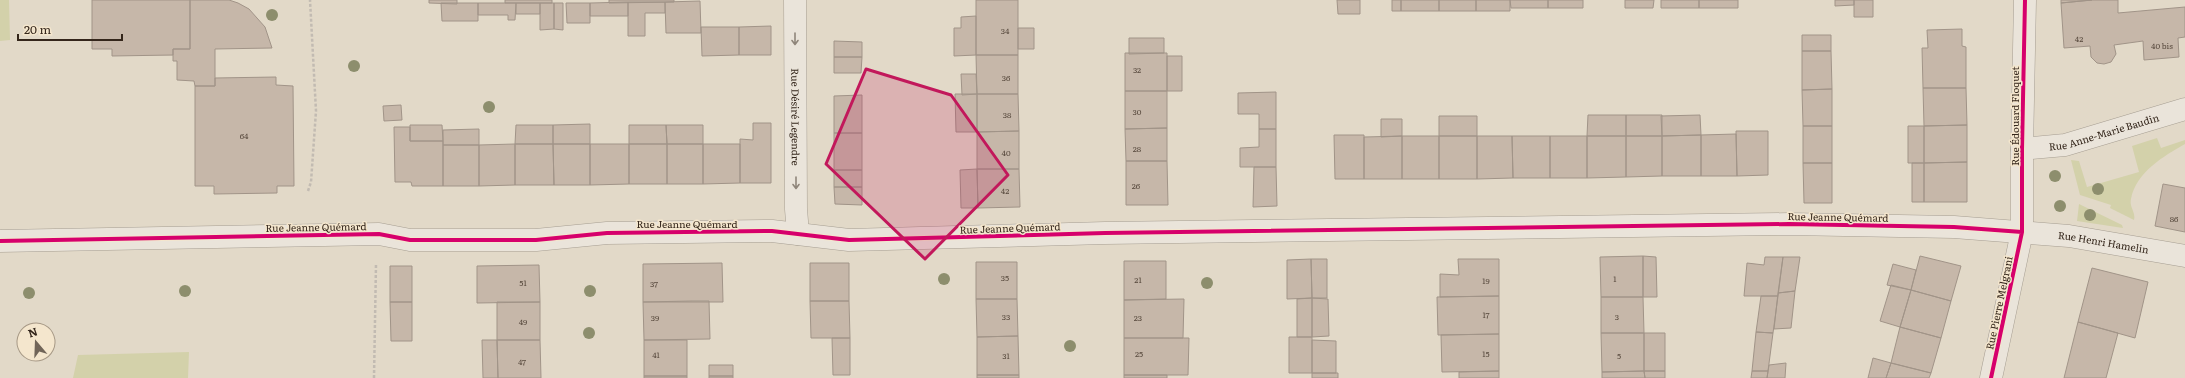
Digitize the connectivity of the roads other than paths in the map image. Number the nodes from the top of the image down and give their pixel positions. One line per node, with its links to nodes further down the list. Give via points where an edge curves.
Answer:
1 (795, 0): 6 (street, Rue Désiré Legendre, one-way to 6)
2 (2025, 0): 4 (street, Rue Édouard Floquet)
3 (2185, 109): 4 (street, Rue Anne-Marie Baudin, via 2065,145)
4 (2022, 149): 5 (street, Rue Édouard Floquet)
5 (2022, 232): 6 (street, Rue Jeanne Quémard, via 1954,227 1789,224 1105,233 849,240); 8 (street, Rue Henri Hamelin, via 2069,236); 9 (street, Rue Pierre Melgrani)
6 (798, 234): 7 (street, Rue Jeanne Quémard, via 772,231 607,233 536,240 410,240 379,234)
7 (0, 241)
8 (2185, 256)
9 (1991, 378)

